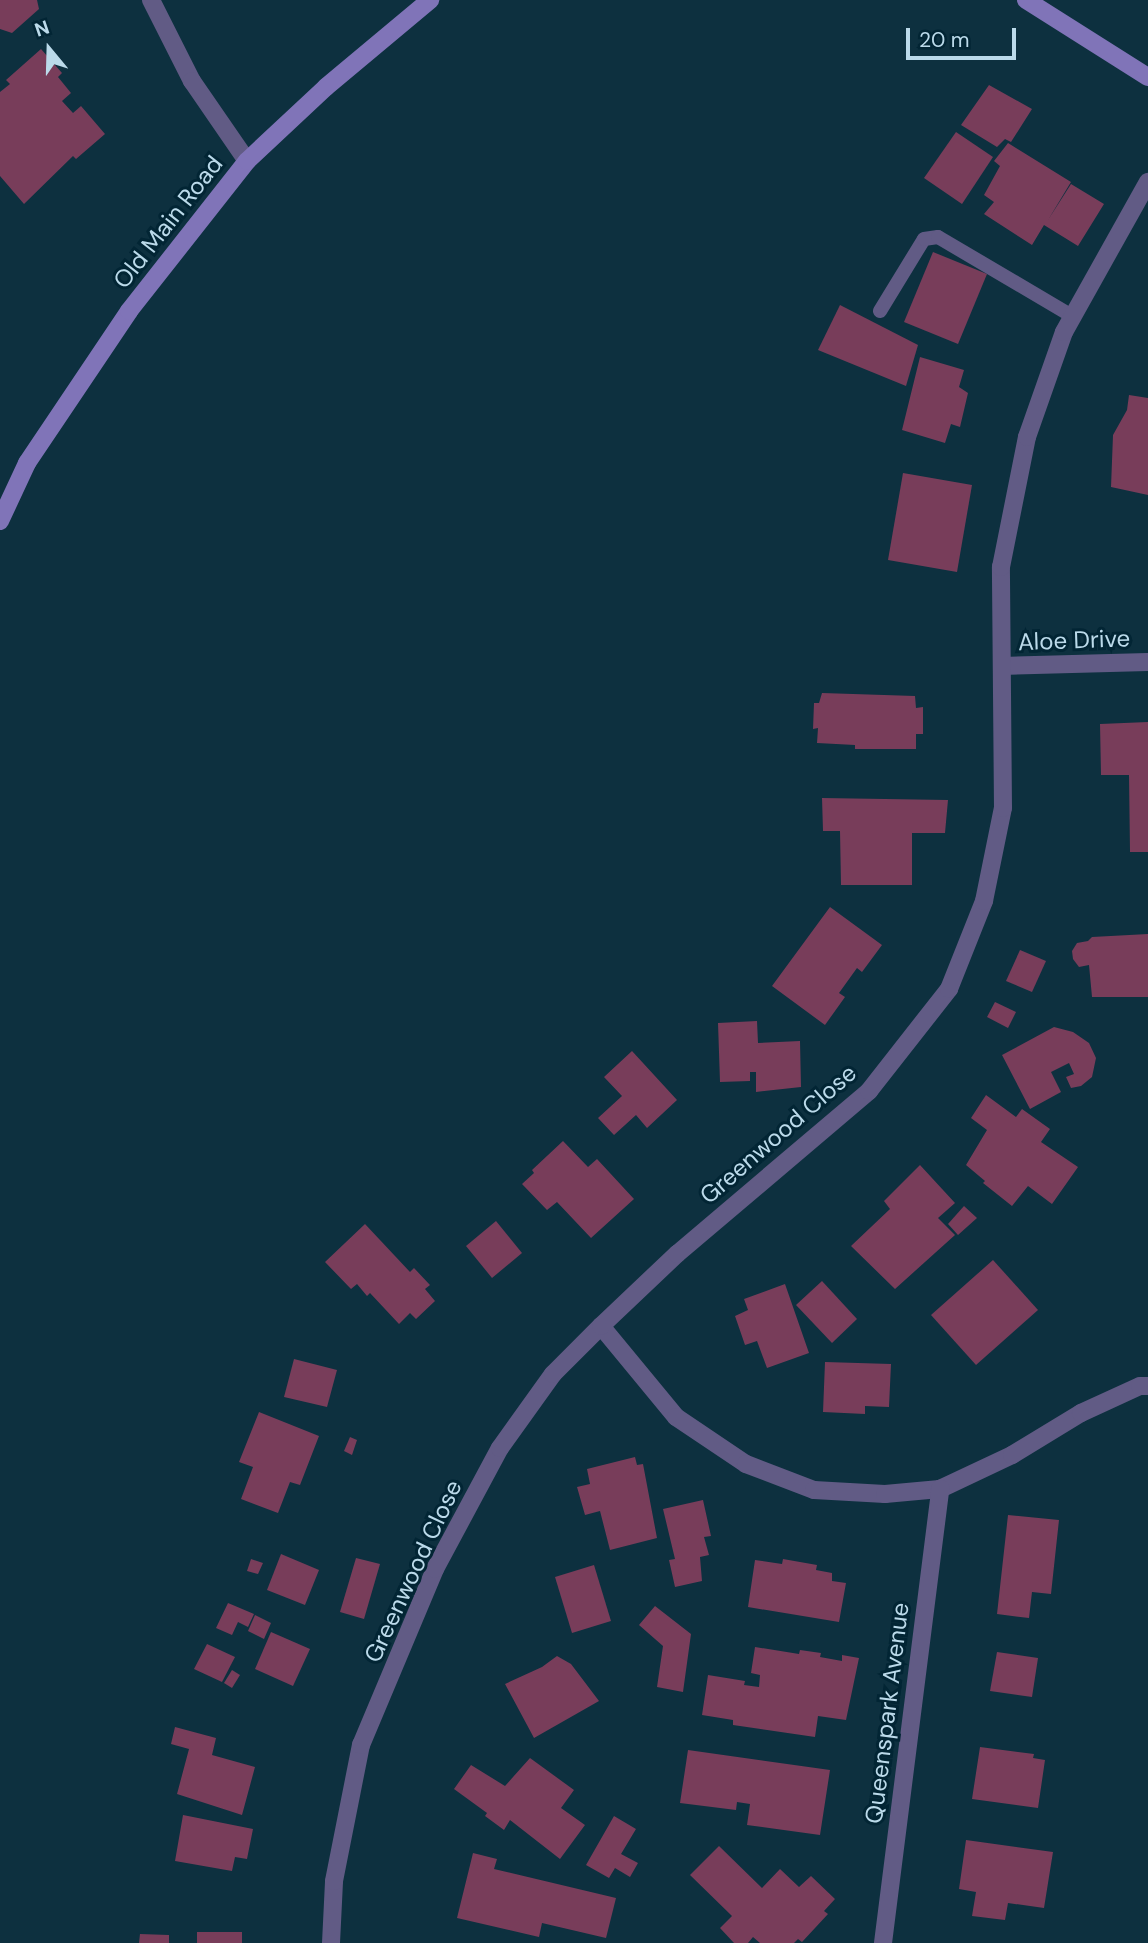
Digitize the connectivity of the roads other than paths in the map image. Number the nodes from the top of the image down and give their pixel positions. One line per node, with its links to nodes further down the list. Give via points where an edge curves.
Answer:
1 (151, 0): 5 (street, via 192,81)
2 (430, 0): 5 (street, Old Main Road)
3 (1026, 0): 4 (street)
4 (1148, 77)
5 (247, 161): 9 (street, Old Main Road, via 129,311 27,463)
6 (1148, 182): 8 (street, Greenwood Close)
7 (880, 311): 8 (lane, via 924,239 938,237)
8 (1072, 316): 11 (street, Greenwood Close, via 1027,437 1001,567)
9 (0, 521)
10 (1148, 662): 11 (street, Aloe Drive)
11 (1002, 666): 12 (street, Greenwood Close, via 1003,808 984,901 949,989 869,1091 677,1254)
12 (601, 1326): 14 (street, via 676,1417 746,1465 814,1490 885,1494); 15 (street, Greenwood Close, via 553,1374 500,1448 435,1569 361,1745 334,1881)
13 (1148, 1386): 14 (street, via 1082,1413 1012,1455)
14 (940, 1489): 16 (street, Queenspark Avenue)
15 (331, 1943)
16 (883, 1943)

